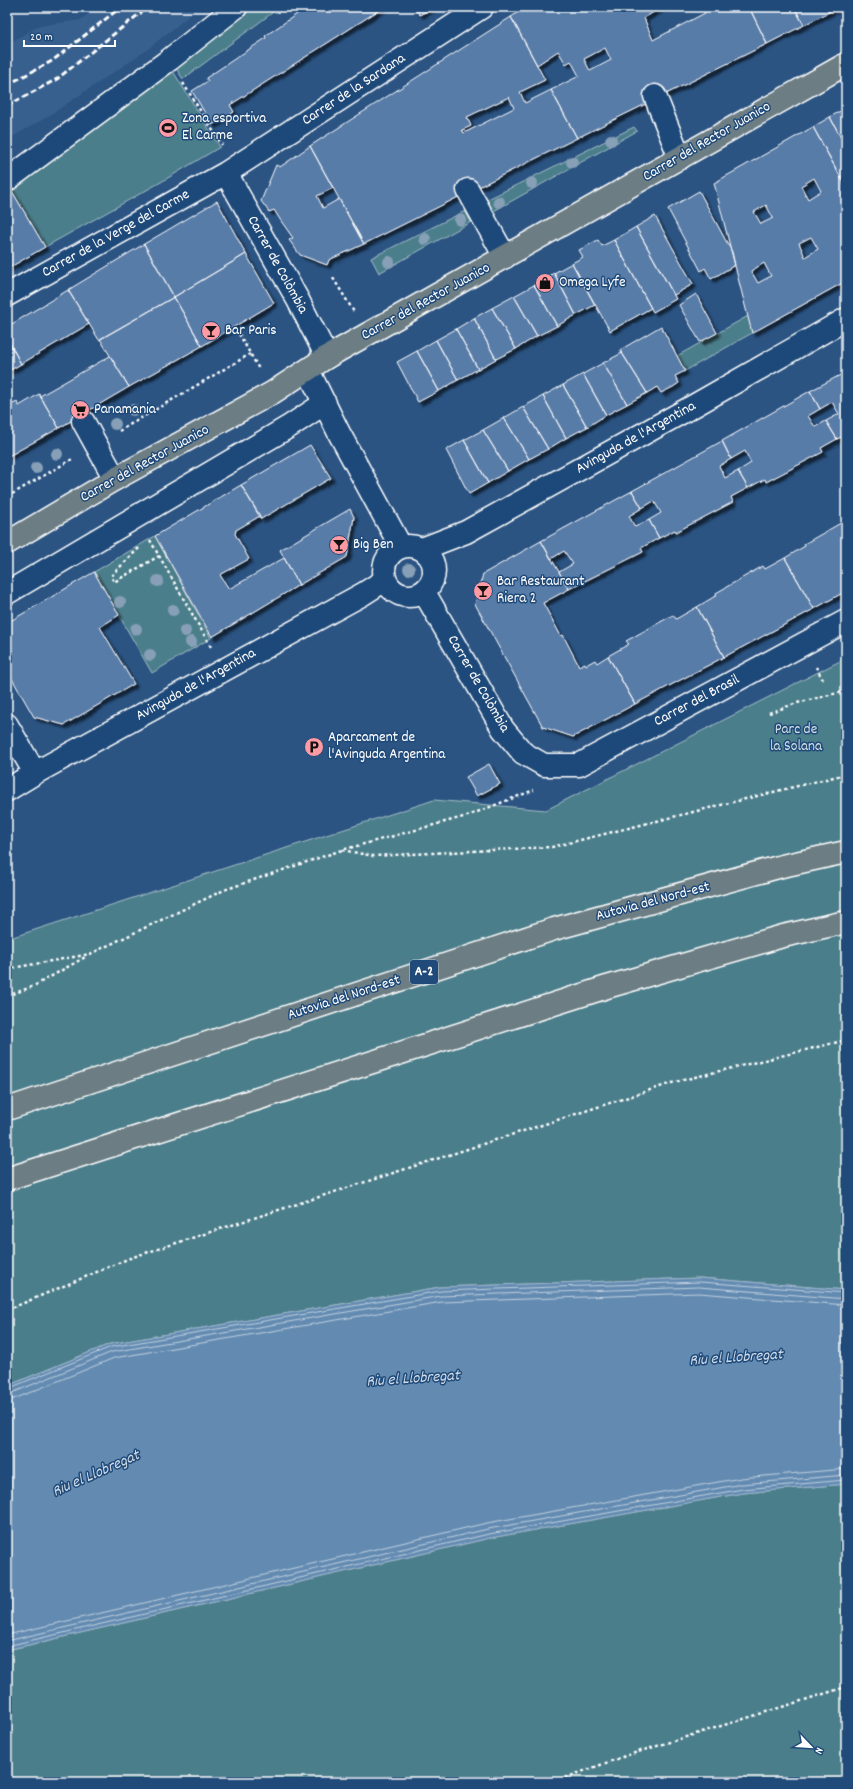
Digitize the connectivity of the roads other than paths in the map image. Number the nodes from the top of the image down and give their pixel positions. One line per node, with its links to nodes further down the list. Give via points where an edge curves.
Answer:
1 (236, 7): 7 (street, via 174,69)
2 (482, 7): 6 (street, Carrer de la Sardana)
3 (846, 64): 5 (main road, Carrer del Rector Juanico)
4 (654, 96): 5 (street)
5 (680, 158): 9 (main road, Carrer del Rector Juanico)
6 (226, 173): 10 (street, Carrer de la Verge del Carme); 12 (street, Carrer de Colòmbia, via 298,300)
7 (7, 180)
8 (468, 190): 9 (street)
9 (505, 257): 12 (main road, Carrer del Rector Juanico)
10 (7, 295)
11 (846, 320): 18 (street, Avinguda de l'Argentina, via 466,532)
12 (327, 357): 13 (main road, Carrer del Rector Juanico)
13 (308, 370): 14 (street); 16 (main road, Carrer del Rector Juanico, via 272,393)
14 (324, 403): 18 (street); 21 (street, via 290,426)
15 (82, 421): 16 (street)
16 (115, 479): 17 (main road, Carrer del Rector Juanico)
17 (7, 543)
18 (411, 548): 19 (street, via 391,552 387,558); 20 (street, via 431,558 434,578)
19 (385, 580): 20 (street, via 394,592 402,596); 25 (street, Avinguda de l'Argentina)
20 (424, 592): 24 (street, Carrer de Colòmbia, via 503,729 523,753)
21 (7, 593)
22 (846, 620): 24 (street, Carrer del Brasil, via 579,765)
23 (7, 725): 25 (street)
24 (544, 765)
25 (35, 773): 26 (street, Avinguda de l'Argentina)
26 (7, 790)
27 (846, 852): 29 (main road, Autovia del Nord-est / A-2, via 782,866 554,929)
28 (846, 922): 30 (main road, via 783,936 607,988)
29 (7, 1109)
30 (7, 1179)

